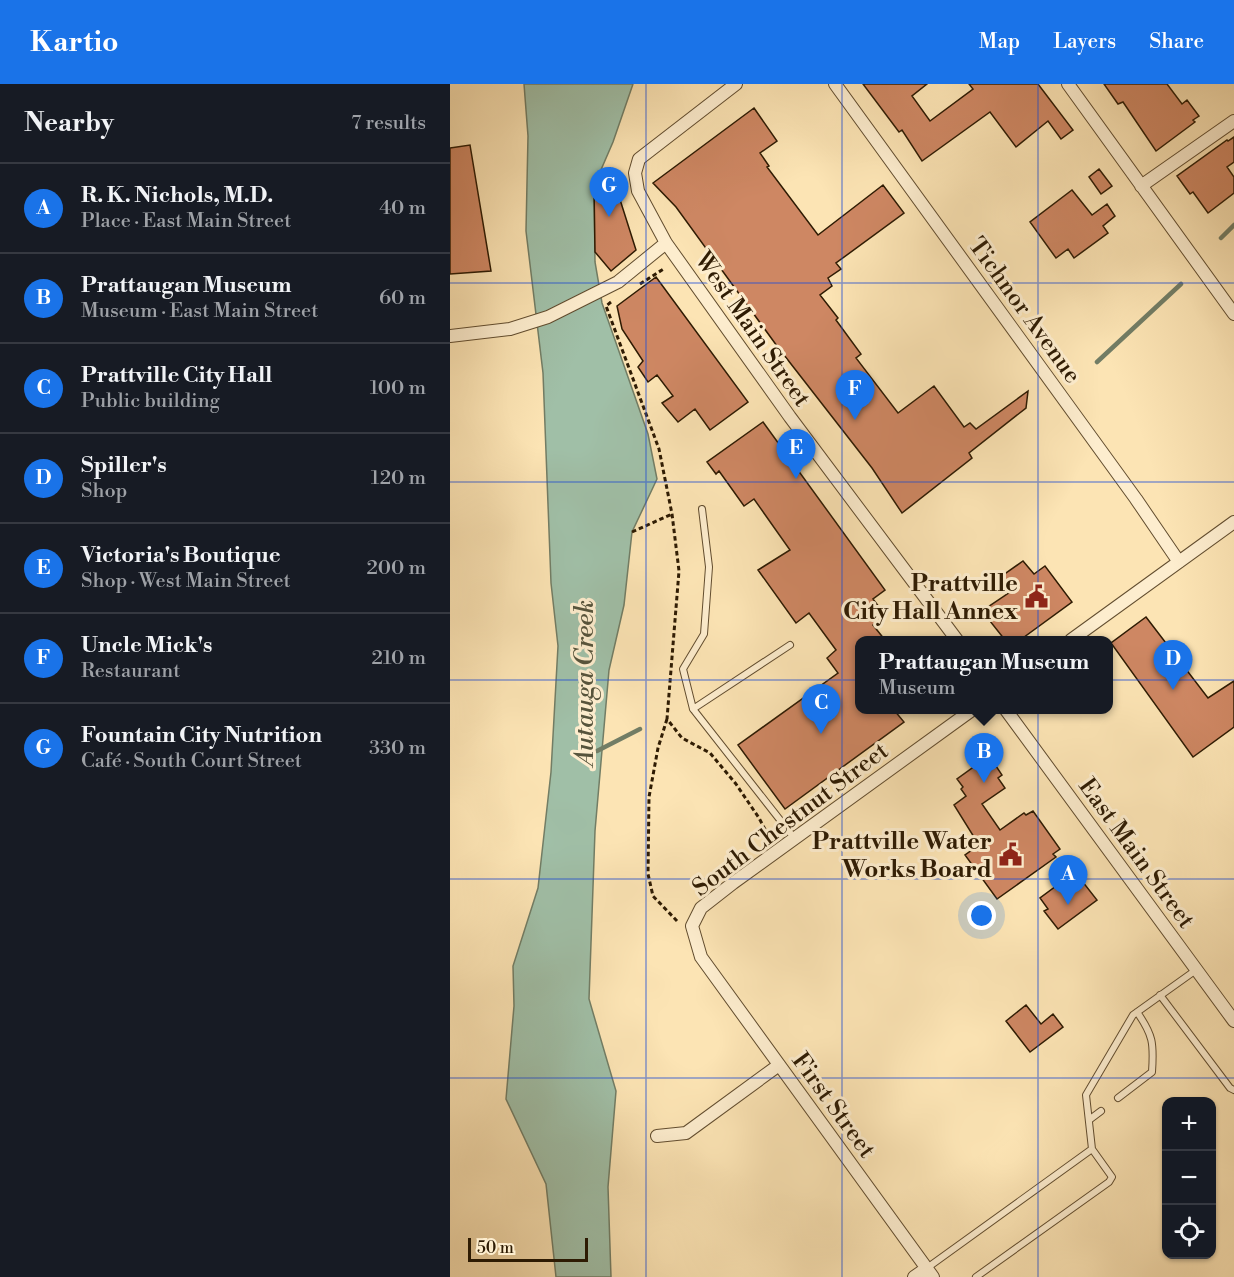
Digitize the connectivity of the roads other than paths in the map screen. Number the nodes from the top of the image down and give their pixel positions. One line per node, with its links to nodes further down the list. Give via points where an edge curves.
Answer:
1 (736, 84): 6 (street, West Main Street, via 639,159 635,173 638,191)
2 (835, 84): 11 (street, Tichnor Avenue)
3 (1068, 84): 5 (street)
4 (1234, 121): 5 (street)
5 (1141, 186): 7 (street)
6 (666, 243): 8 (street, via 601,292 529,324); 12 (street, West Main Street)
7 (1234, 314)
8 (450, 336)
9 (702, 509): 15 (lane, via 709,567 704,634 683,669)
10 (1234, 522): 11 (street)
11 (1179, 562): 13 (street)
12 (954, 636)
13 (1077, 636)
14 (790, 645): 15 (lane)
15 (693, 709): 18 (lane)
16 (967, 714): 18 (street, South Chestnut Street)
17 (1009, 714): 20 (street, East Main Street)
18 (795, 839): 19 (street, South Chestnut Street, via 701,908 692,926)
19 (701, 957): 24 (street, First Street)
20 (1196, 969): 21 (lane); 23 (street, East Main Street)
21 (1160, 995): 22 (lane); 25 (lane)
22 (1137, 1012): 26 (lane, via 1150,1031 1154,1051 1152,1072); 28 (lane, via 1086,1095)
23 (1234, 1021)
24 (779, 1065): 29 (street, via 686,1133); 31 (street, First Street)
25 (1234, 1090)
26 (1118, 1098)
27 (1101, 1111): 28 (lane)
28 (1089, 1120): 30 (lane)
29 (657, 1136)
30 (1092, 1149): 31 (lane); 33 (lane, via 1112,1177 1109,1182)
31 (930, 1273): 32 (street)
32 (914, 1277)
33 (976, 1277)

